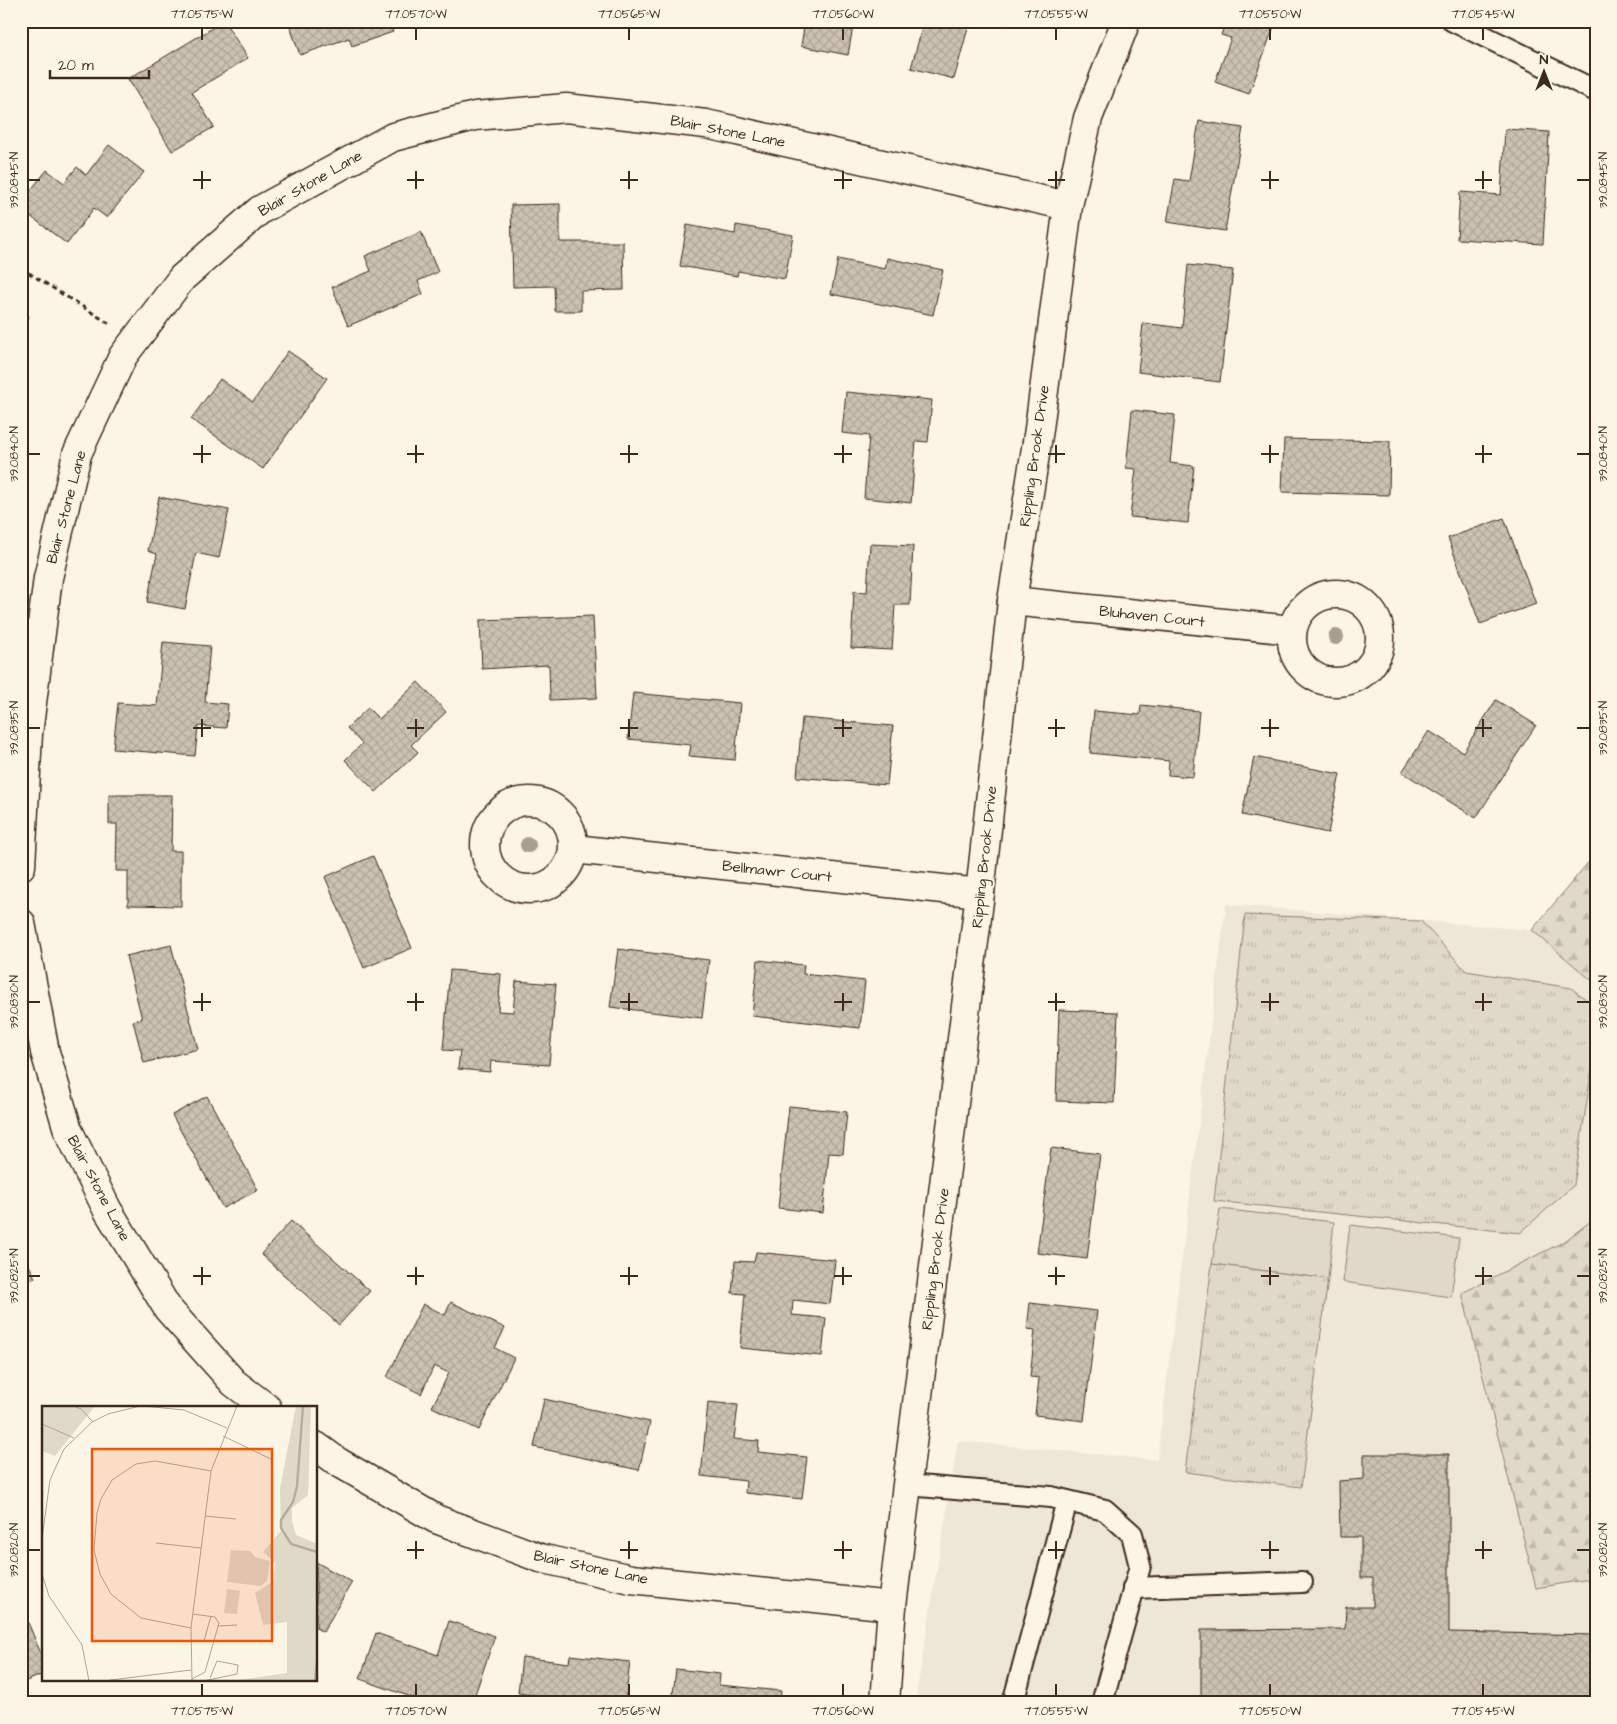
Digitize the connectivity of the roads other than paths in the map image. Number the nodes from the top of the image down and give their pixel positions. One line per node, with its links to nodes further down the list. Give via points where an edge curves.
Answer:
1 (1126, 21): 4 (street, Rippling Brook Drive, via 1088,118)
2 (1452, 21): 3 (lane)
3 (1596, 90)
4 (1068, 206): 5 (street, Rippling Brook Drive, via 1039,429); 8 (street, Blair Stone Lane, via 706,124 566,108 475,116 394,136 260,210 182,278 123,356 77,454 48,578 28,734)
5 (1012, 601): 6 (street, Bluhaven Court); 9 (street, Rippling Brook Drive)
6 (1292, 630)
7 (574, 849): 9 (street, Bellmawr Court)
8 (21, 866)
9 (980, 893): 13 (street, Rippling Brook Drive)
10 (21, 923): 11 (street, Blair Stone Lane, via 45,1052 68,1130 107,1209 168,1309 234,1383)
11 (263, 1406)
12 (318, 1447): 17 (street, Blair Stone Lane, via 436,1519 540,1558 631,1579)
13 (907, 1485): 14 (lane); 17 (street, Rippling Brook Drive)
14 (1067, 1501): 16 (lane, via 1105,1510 1132,1534 1140,1566); 19 (lane)
15 (1302, 1582): 16 (lane)
16 (1133, 1588): 20 (lane)
17 (892, 1606): 18 (street, Rippling Brook Drive)
18 (885, 1703)
19 (1013, 1703)
20 (1102, 1703)

